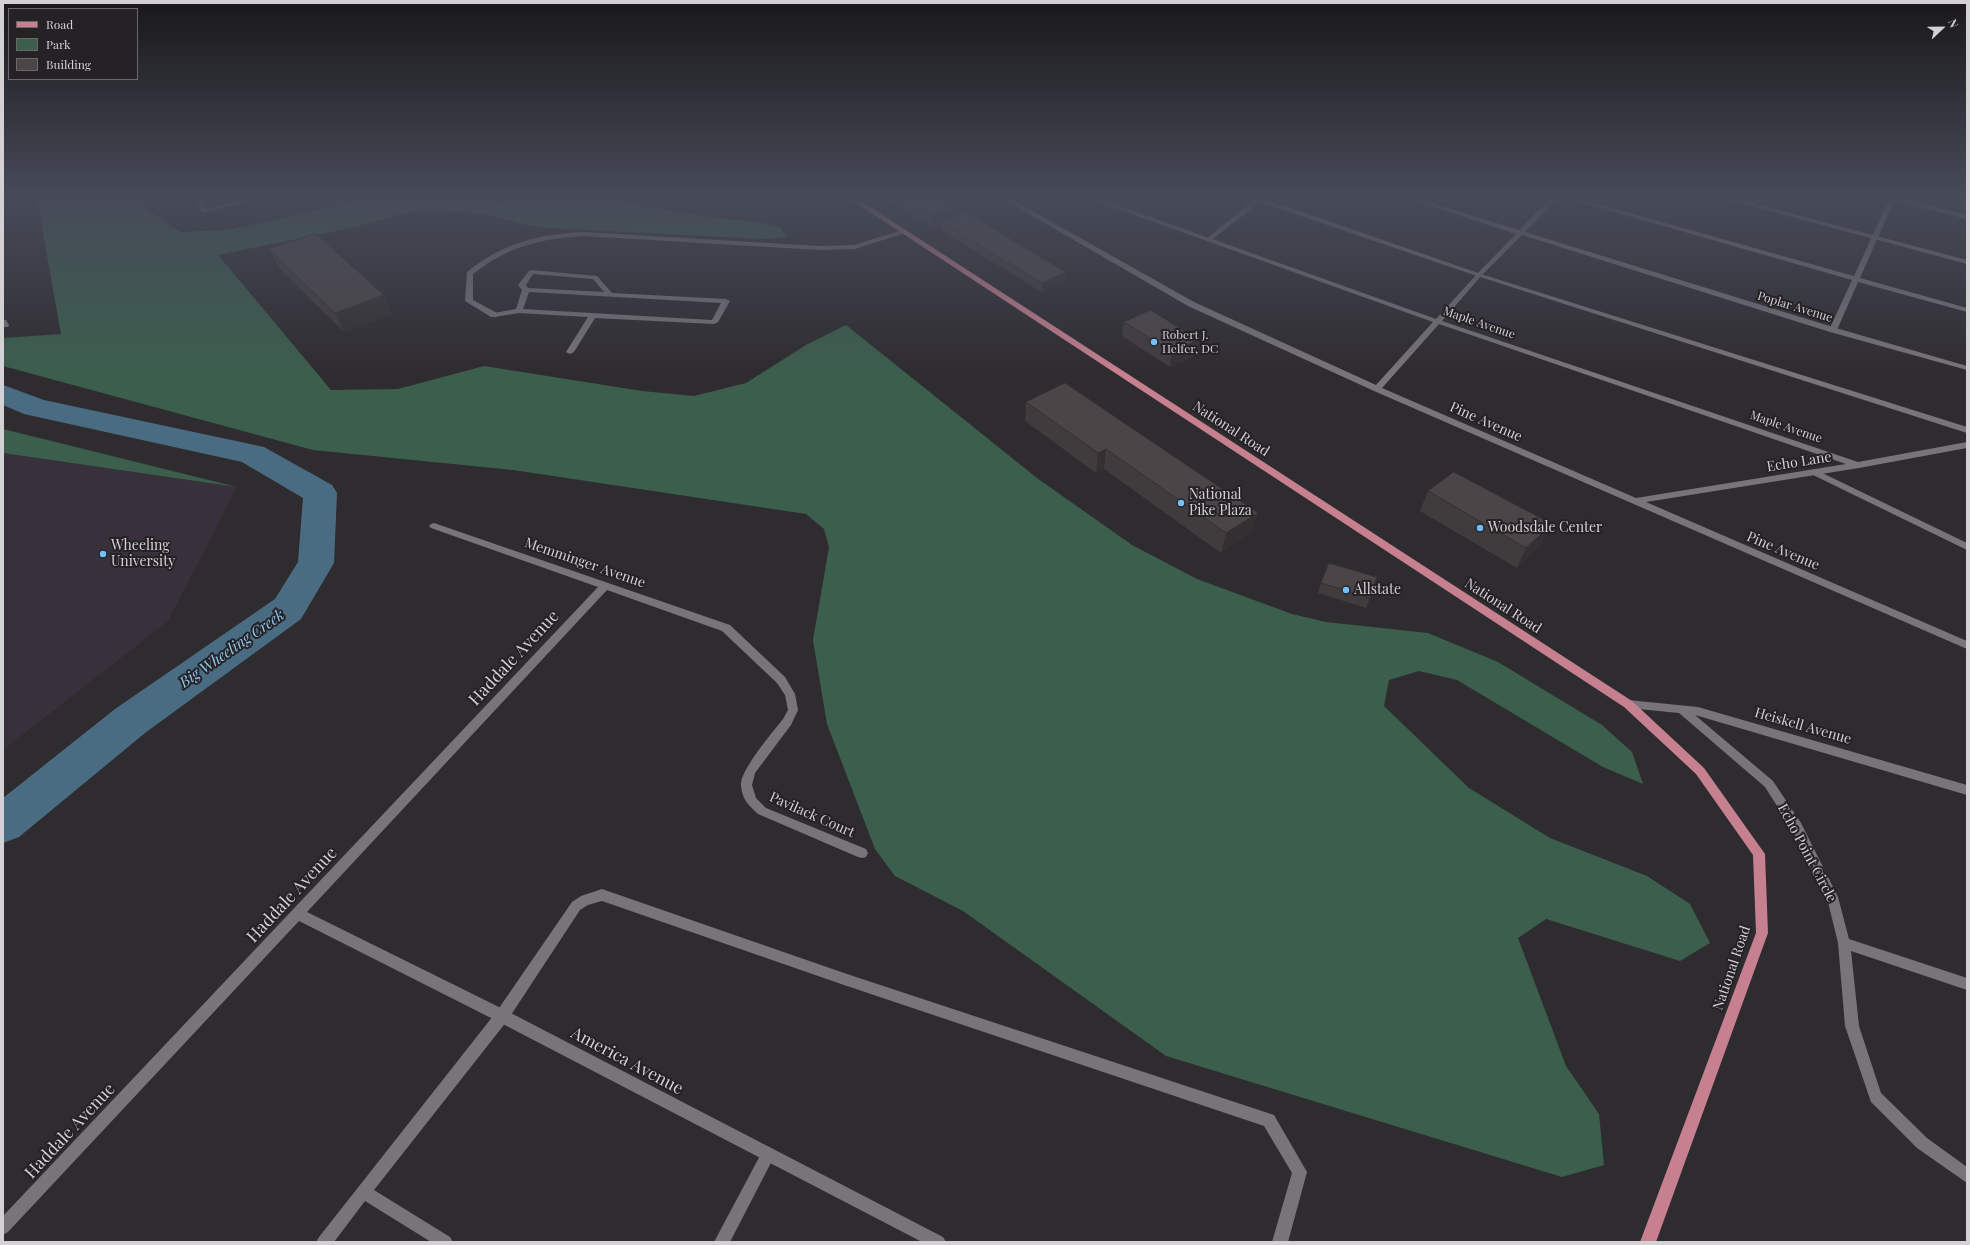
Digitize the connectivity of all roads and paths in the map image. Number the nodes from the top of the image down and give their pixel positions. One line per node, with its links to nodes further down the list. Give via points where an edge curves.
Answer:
1 (490, 257): 17 (street, via 469,273 469,301 494,315)
2 (942, 257): 34 (main road, National Road)
3 (1108, 257): 23 (street, Pine Avenue, via 1191,304)
4 (1256, 257): 19 (street, Maple Avenue)
5 (1427, 257): 12 (street)
6 (1497, 257): 12 (street)
7 (1599, 257): 20 (street, Poplar Avenue)
8 (1782, 257): 13 (street)
9 (1865, 257): 13 (street)
10 (1948, 257): 11 (street)
11 (1967, 262)
12 (1479, 275): 19 (street); 24 (street)
13 (1858, 278): 16 (street); 20 (street)
14 (526, 290): 15 (street); 15 (street, via 522,285 531,272 595,277); 17 (street)
15 (610, 295): 18 (street, via 726,301 714,322)
16 (1967, 310)
17 (519, 311): 18 (street)
18 (593, 315): 21 (street)
19 (1436, 321): 23 (street); 26 (street, Maple Avenue)
20 (1833, 330): 22 (street, Poplar Avenue)
21 (570, 352)
22 (1967, 368)
23 (1377, 389): 28 (street, Pine Avenue)
24 (1967, 430)
25 (1967, 445): 26 (street, Echo Lane)
26 (1859, 465): 27 (street, Echo Lane)
27 (1814, 472): 28 (street, Echo Lane); 30 (street)
28 (1634, 501): 33 (street, Pine Avenue)
29 (434, 526): 31 (street, Memminger Avenue)
30 (1967, 547)
31 (606, 586): 32 (street, Memminger Avenue); 38 (street, Haddale Avenue)
32 (726, 628): 37 (street, Pavilack Court, via 781,680 790,694 793,710 787,722 750,771 746,785 751,801 762,811)
33 (1967, 645)
34 (1628, 704): 35 (street, Heiskell Avenue); 51 (main road, National Road, via 1700,771 1759,854 1762,933)
35 (1680, 709): 36 (street, Heiskell Avenue, via 1698,711); 39 (street, Echo Point Circle, via 1769,784 1797,827 1834,901)
36 (1967, 790)
37 (862, 853)
38 (298, 914): 41 (street, America Avenue); 45 (street, Haddale Avenue)
39 (1844, 943): 40 (street); 43 (street, Echo Point Circle, via 1852,1026 1876,1098 1922,1142)
40 (1967, 984)
41 (502, 1016): 42 (street, America Avenue); 44 (street); 50 (street, via 576,906 585,900 602,895 844,979 1269,1120 1300,1172)
42 (768, 1155): 48 (street); 49 (street, America Avenue)
43 (1967, 1176)
44 (364, 1192): 46 (street); 47 (street)
45 (3, 1227)
46 (324, 1242)
47 (445, 1242)
48 (722, 1242)
49 (938, 1242)
50 (1280, 1242)
51 (1648, 1242)

